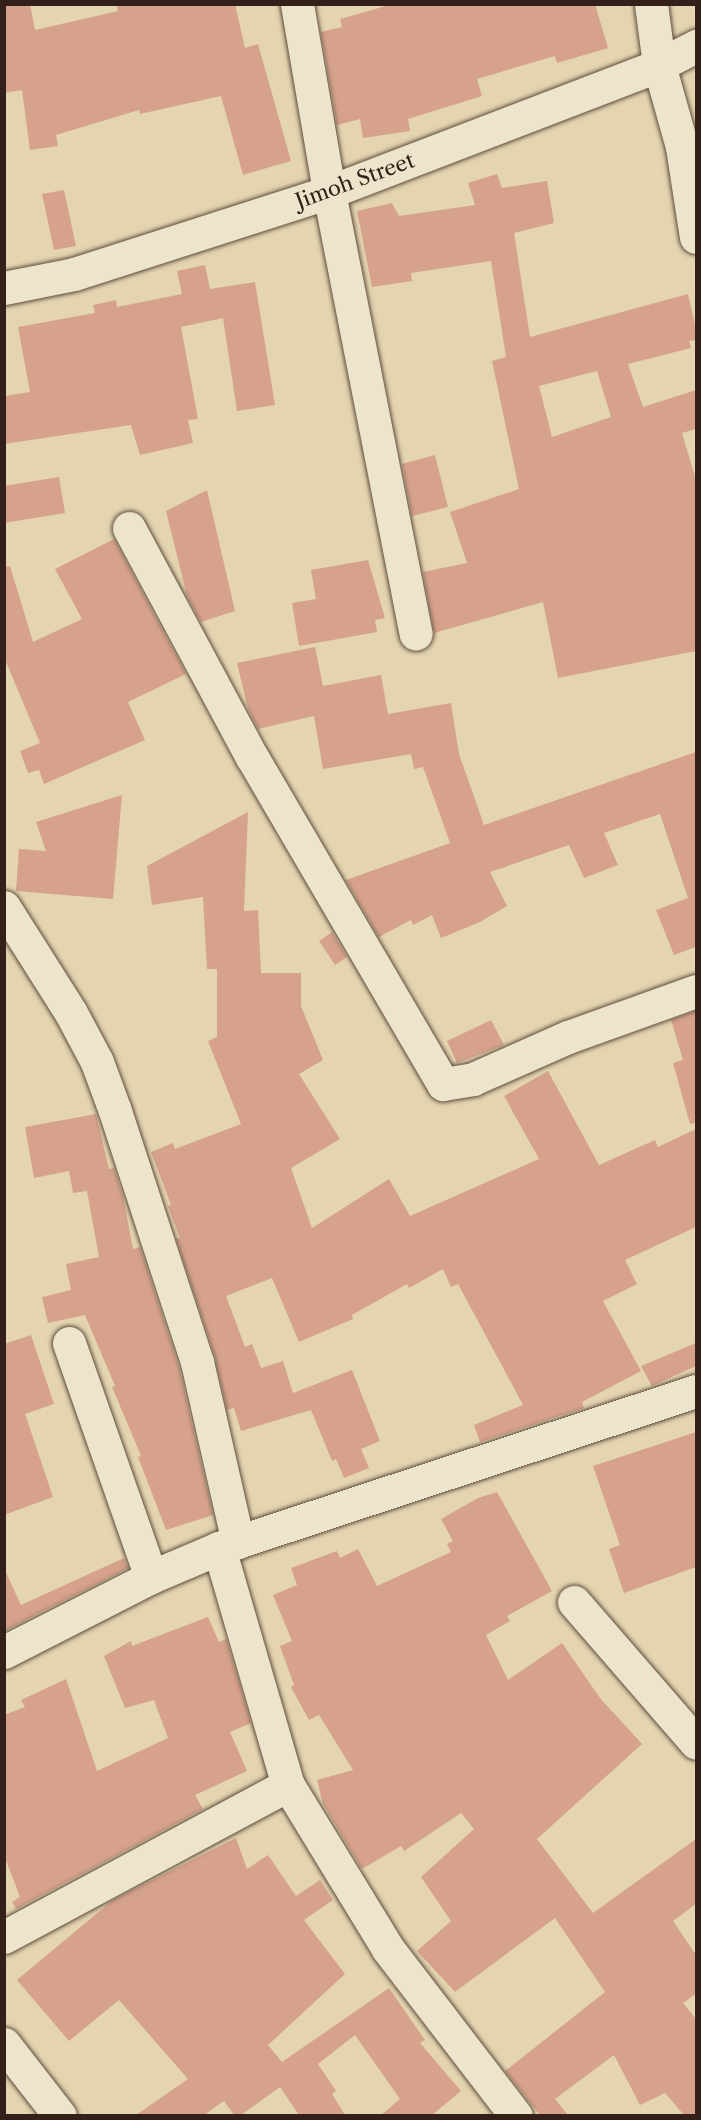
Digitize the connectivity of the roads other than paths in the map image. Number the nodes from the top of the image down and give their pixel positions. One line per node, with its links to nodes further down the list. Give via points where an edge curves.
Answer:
1 (297, 4): 5 (street)
2 (651, 4): 4 (street)
3 (696, 46): 4 (street, Jimoh Street)
4 (659, 64): 5 (street, Jimoh Street); 6 (street, via 682,147)
5 (329, 192): 7 (street, Jimoh Street, via 74,274); 9 (street)
6 (696, 237)
7 (4, 288)
8 (129, 528): 11 (street, via 252,757 443,1084 472,1079 568,1037)
9 (416, 634)
10 (4, 907): 14 (street, via 71,1013 97,1062 115,1111 197,1362)
11 (696, 991)
12 (69, 1343): 15 (street)
13 (696, 1391): 14 (street)
14 (229, 1545): 15 (street); 19 (street)
15 (151, 1577): 17 (street)
16 (574, 1602): 18 (street)
17 (4, 1652)
18 (696, 1743)
19 (288, 1785): 20 (street); 23 (street, via 388,1948)
20 (4, 1937)
21 (4, 2044): 22 (street)
22 (60, 2115)
23 (516, 2115)

